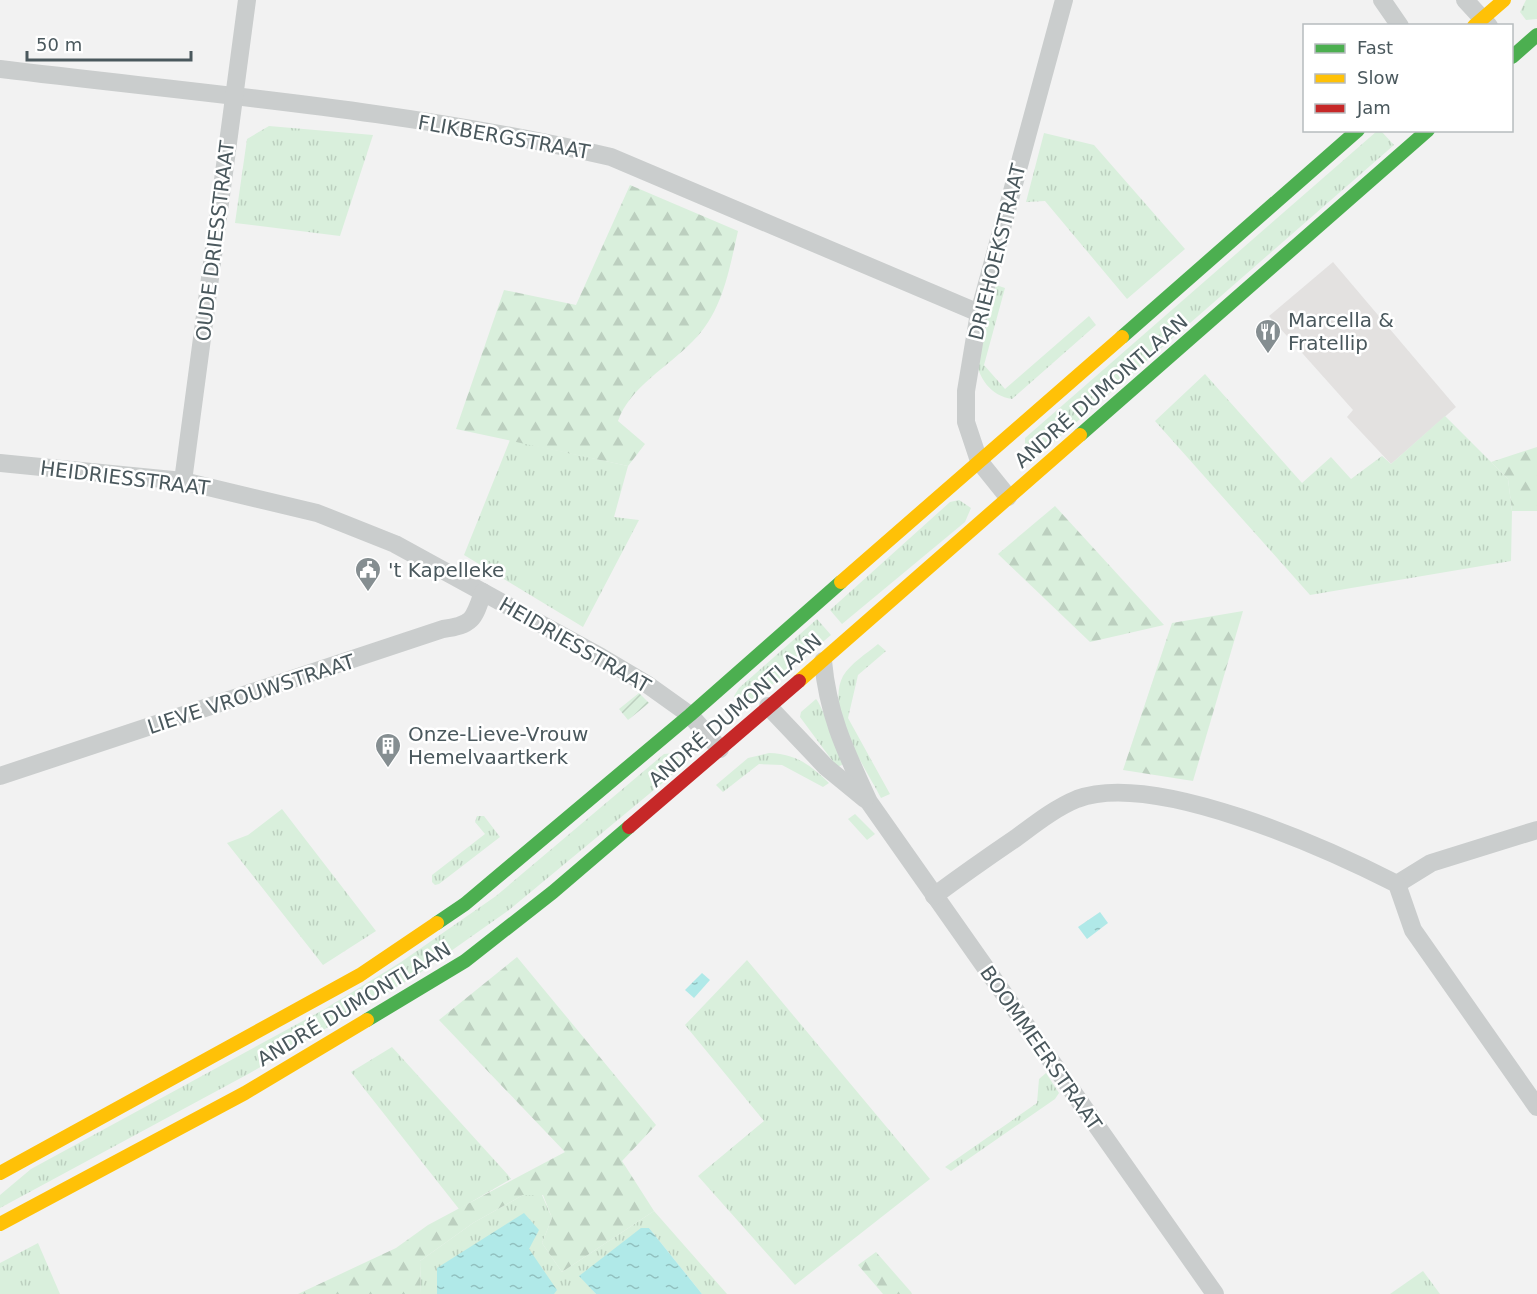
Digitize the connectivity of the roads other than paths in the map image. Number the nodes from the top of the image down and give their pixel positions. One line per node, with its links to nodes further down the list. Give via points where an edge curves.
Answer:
1 (247, 0): 11 (street, OUDE DRIESSTRAAT)
2 (1064, 0): 14 (street, DRIEHOEKSTRAAT)
3 (1382, 0): 7 (street)
4 (1465, 0): 6 (street)
5 (1504, 0): 6 (main road)
6 (1482, 23)
7 (1400, 24)
8 (1537, 35): 9 (main road)
9 (1513, 53)
10 (0, 69): 11 (street, FLIKBERGSTRAAT)
11 (233, 97): 14 (street, FLIKBERGSTRAAT, via 459,127 611,157); 17 (street, OUDE DRIESSTRAAT)
12 (1356, 132): 15 (main road, ANDRÉ DUMONTLAAN)
13 (1426, 132): 18 (main road, ANDRÉ DUMONTLAAN)
14 (979, 313): 15 (street, DRIEHOEKSTRAAT, via 966,391 966,422)
15 (979, 460): 18 (street, DRIEHOEKSTRAAT); 22 (main road, ANDRÉ DUMONTLAAN)
16 (0, 463): 17 (street, HEIDRIESSTRAAT)
17 (183, 481): 19 (street, HEIDRIESSTRAAT, via 317,513 395,544)
18 (1008, 497): 20 (main road, ANDRÉ DUMONTLAAN)
19 (483, 592): 22 (street, HEIDRIESSTRAAT, via 601,657); 24 (street, LIEVE VROUWSTRAAT, via 475,618 462,626 443,628)
20 (823, 661): 21 (main road, ANDRÉ DUMONTLAAN); 25 (street, BOOMMEERSTRAAT, via 834,725)
21 (768, 706): 23 (main road, ANDRÉ DUMONTLAAN); 25 (street, BOOMMEERSTRAAT, via 826,767)
22 (690, 715): 23 (street, HEIDRIESSTRAAT); 30 (main road, ANDRÉ DUMONTLAAN, via 465,904 360,975)
23 (720, 749): 31 (main road, ANDRÉ DUMONTLAAN, via 553,892 465,961 245,1093)
24 (0, 776)
25 (868, 802): 28 (street, BOOMMEERSTRAAT)
26 (1537, 830): 27 (street, via 1431,863)
27 (1397, 884): 28 (street, via 1308,841 1178,799 1104,792 1053,811); 29 (street, via 1413,930)
28 (934, 896): 32 (street, BOOMMEERSTRAAT)
29 (1537, 1107)
30 (0, 1173)
31 (0, 1224)
32 (1215, 1294)

